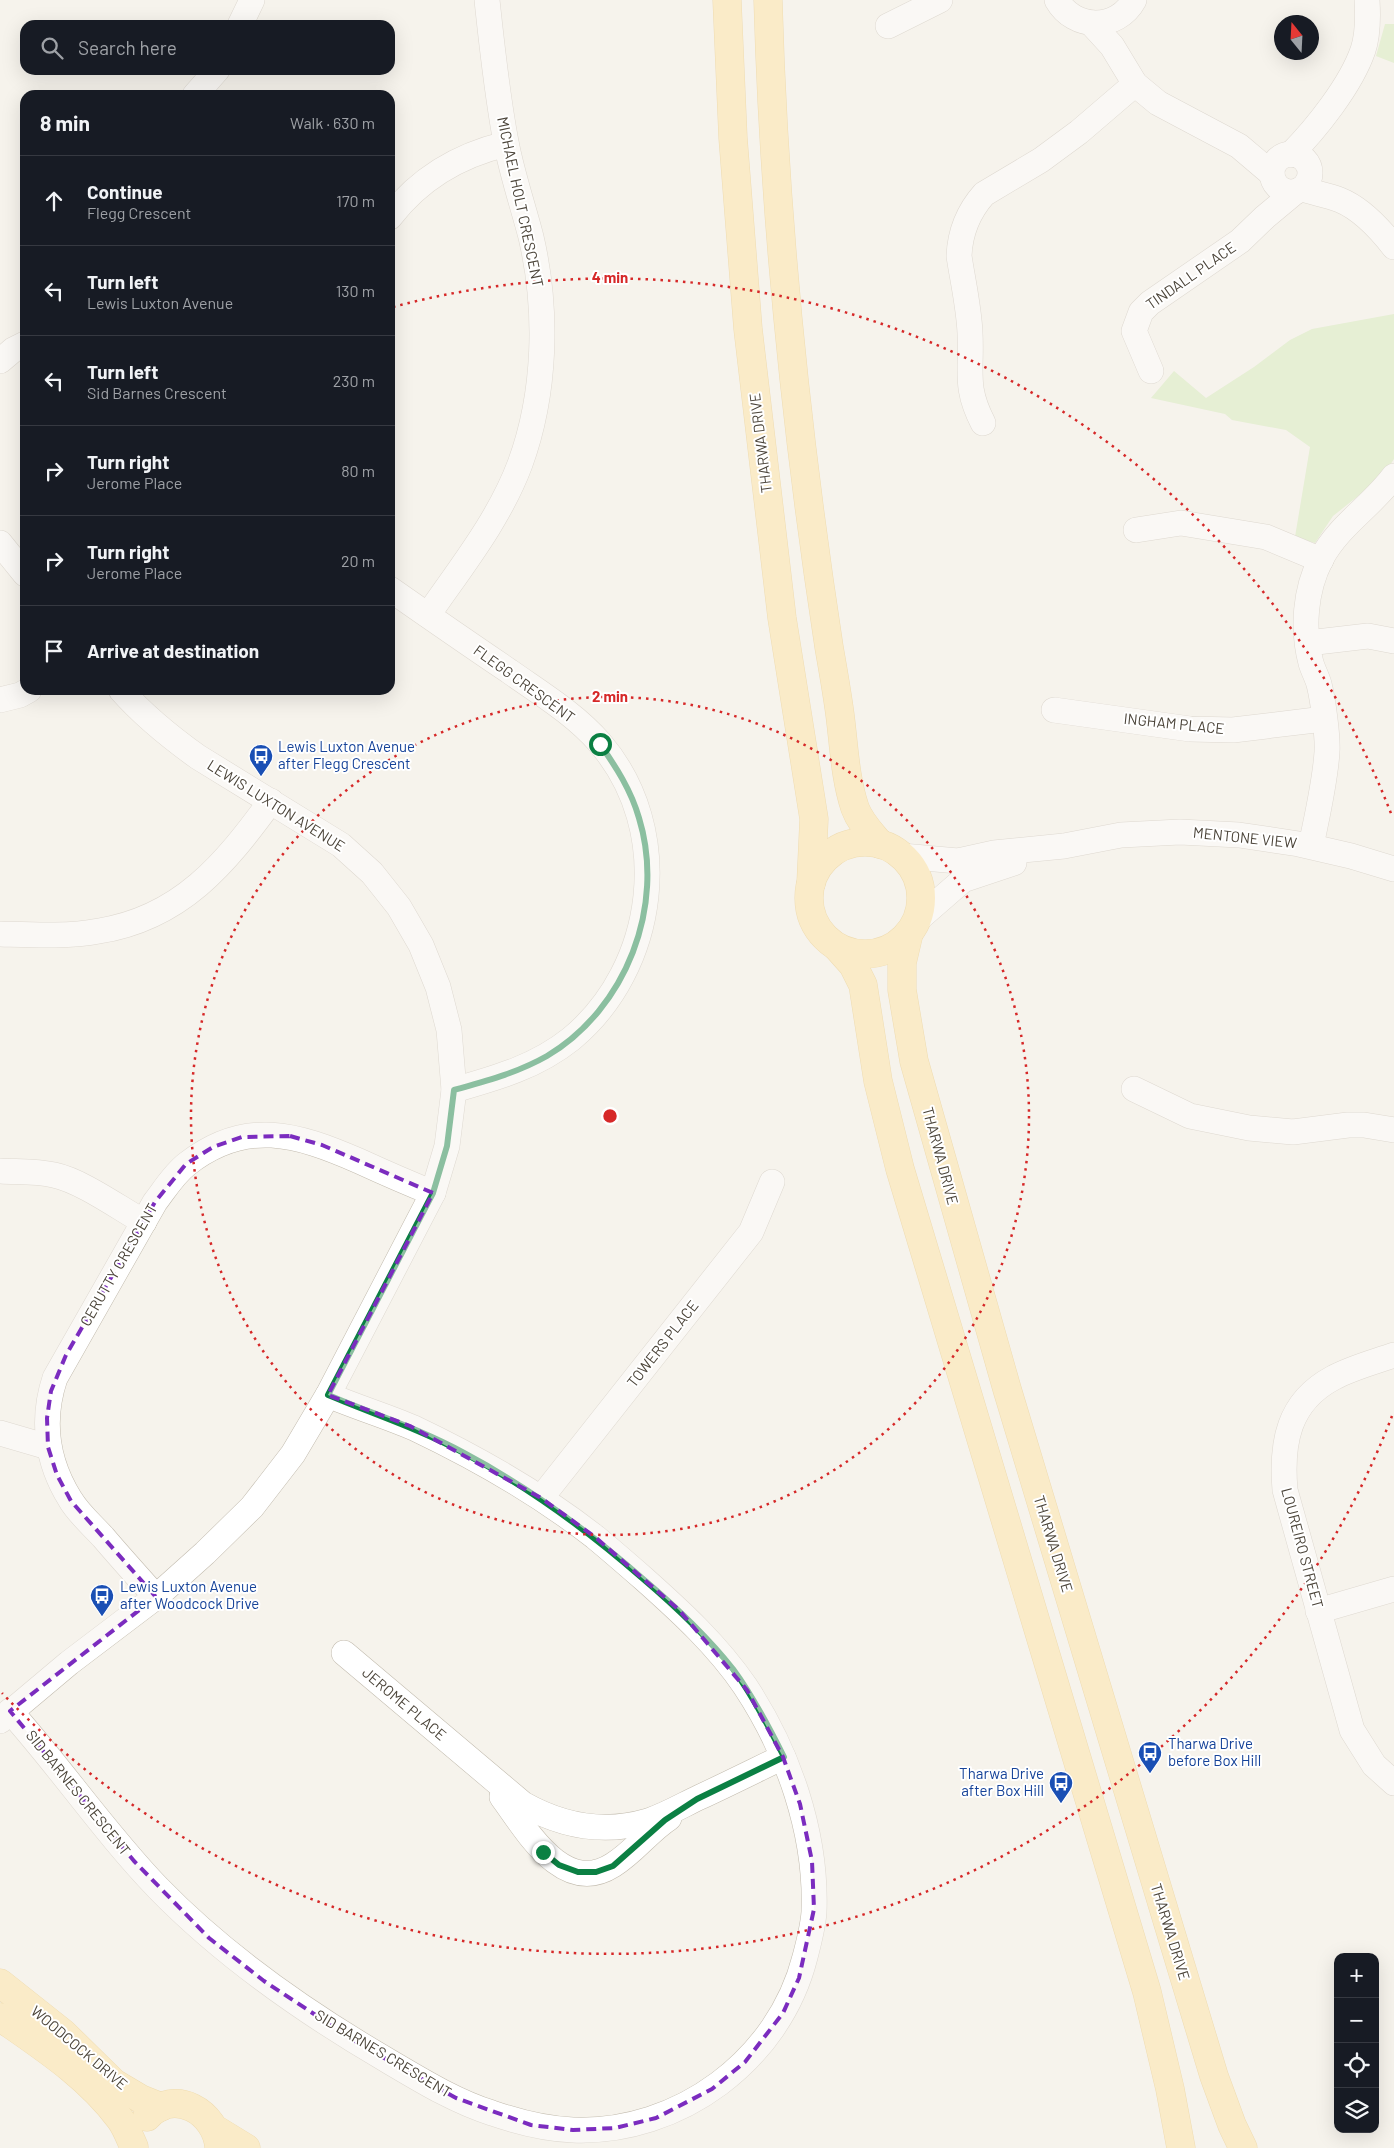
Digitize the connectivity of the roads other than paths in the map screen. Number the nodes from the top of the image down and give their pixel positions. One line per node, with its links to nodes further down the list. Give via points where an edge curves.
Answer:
1 (252, 0): 9 (street)
2 (487, 0): 15 (street, MICHAEL HOLT CRESCENT)
3 (727, 0): 42 (main road, THARWA DRIVE, via 748,329 782,618 814,819)
4 (768, 0): 40 (main road, via 779,227 810,519 847,773 856,810 866,828)
5 (940, 0): 11 (street)
6 (1056, 0): 10 (street, via 1070,15)
7 (1367, 0): 16 (street, via 1364,49 1354,71 1312,133)
8 (1133, 3): 10 (street, via 1120,16); 13 (street, via 1126,42)
9 (242, 20)
10 (1091, 24): 13 (street, via 1112,46)
11 (888, 26)
12 (213, 75): 14 (street)
13 (1133, 81): 16 (street, via 1158,103); 22 (street, via 1079,132 1042,160 984,194 966,221 959,256 970,332 969,382 973,404)
14 (199, 90)
15 (506, 144): 17 (street, via 487,148 452,163 419,186); 29 (street, MICHAEL HOLT CRESCENT, via 531,239 540,291 541,367 534,417 520,464 501,507)
16 (1291, 172): 18 (street, via 1356,209 1382,231); 21 (street, TINDALL PLACE, via 1265,217 1240,240 1141,312 1134,331)
17 (395, 212)
18 (1394, 247)
19 (20, 346): 20 (street)
20 (0, 361)
21 (1150, 371)
22 (983, 423)
23 (1394, 476): 26 (street, via 1332,541)
24 (1136, 530): 26 (street, via 1181,523 1266,537)
25 (0, 543): 27 (street)
26 (1321, 560): 31 (street, via 1308,600)
27 (20, 568)
28 (395, 593): 29 (street, FLEGG CRESCENT)
29 (428, 616): 47 (street, FLEGG CRESCENT, via 557,704 600,744 624,780 639,817 648,879 643,920 631,958 622,977 594,1016 547,1055 500,1077)
30 (1394, 640): 31 (street, via 1368,636)
31 (1308, 642): 36 (street)
32 (20, 695): 34 (street)
33 (125, 695): 37 (street, LEWIS LUXTON AVENUE, via 176,742)
34 (0, 700)
35 (1054, 710): 36 (street, INGHAM PLACE, via 1190,729 1232,730)
36 (1324, 719): 39 (street, via 1327,752)
37 (271, 802): 44 (street, via 210,876 177,902 140,920 100,931 59,935); 47 (street, LEWIS LUXTON AVENUE, via 341,844 372,873 399,907 421,945 438,986 449,1030)
38 (1064, 846): 39 (street, MENTONE VIEW, via 1121,835 1180,832 1239,835); 40 (street, MENTONE VIEW, via 994,853 958,861); 43 (street, MENTONE VIEW, via 964,880)
39 (1311, 846): 41 (street, MENTONE VIEW)
40 (891, 850): 42 (main road, via 862,842 845,846 830,854 818,867); 43 (main road, via 913,869 920,886 921,903)
41 (1394, 869)
42 (811, 883): 45 (main road, via 809,901 813,919 823,935)
43 (913, 926): 45 (main road, via 894,946 876,953 856,953); 70 (main road, THARWA DRIVE, via 902,963 902,990 914,1060 1006,1389 1214,2076)
44 (0, 934)
45 (837, 946): 72 (main road, via 853,965 863,985 878,1081 900,1169 1147,1992)
46 (1134, 1089): 48 (street, via 1190,1116 1248,1128 1293,1132 1356,1125)
47 (454, 1090): 51 (street, LEWIS LUXTON AVENUE, via 447,1146)
48 (1394, 1130)
49 (0, 1171): 52 (street, via 56,1175)
50 (772, 1182): 57 (street, TOWERS PLACE, via 751,1232)
51 (433, 1193): 52 (street, CERUTTY CRESCENT, via 322,1145 274,1134 242,1137 213,1147 186,1164); 54 (street, LEWIS LUXTON AVENUE)
52 (144, 1222): 56 (street, CERUTTY CRESCENT, via 55,1378 47,1418)
53 (1394, 1355): 60 (street, LOUREIRO STREET, via 1334,1377 1313,1390 1298,1410 1287,1434 1283,1461 1285,1490)
54 (328, 1395): 57 (street, SID BARNES CRESCENT, via 410,1426 463,1452); 59 (street, LEWIS LUXTON AVENUE, via 292,1454 252,1507)
55 (0, 1433): 56 (street)
56 (48, 1447): 59 (street, CERUTTY CRESCENT, via 57,1475 71,1500)
57 (541, 1498): 64 (street, SID BARNES CRESCENT, via 609,1549 679,1610 717,1650 747,1690)
58 (1394, 1589): 60 (street)
59 (156, 1597): 62 (street, LEWIS LUXTON AVENUE)
60 (1318, 1611): 65 (street, LOUREIRO STREET, via 1352,1730 1374,1765)
61 (344, 1654): 63 (street, JEROME PLACE)
62 (5, 1716): 64 (street, SID BARNES CRESCENT, via 40,1743 158,1888 209,1938 264,1981 361,2045 456,2098 531,2125 573,2130 616,2128 656,2118 694,2100 745,2062 783,2013 799,1978 814,1909 812,1861 800,1804)
63 (464, 1756): 66 (street, JEROME PLACE, via 523,1804 570,1824 602,1828 626,1826 649,1820); 66 (street, JEROME PLACE, via 492,1784 543,1852 559,1865 578,1872 596,1872 613,1866 665,1820)
64 (784, 1757): 66 (street, JEROME PLACE)
65 (1394, 1783)
66 (714, 1790)
67 (0, 1983): 69 (main road, WOODCOCK DRIVE, via 63,2033 114,2083)
68 (0, 2017): 73 (main road, WOODCOCK DRIVE, via 79,2075 121,2120)
69 (161, 2107): 71 (main road, via 174,2104 198,2110 208,2118); 73 (main road, via 141,2123)
70 (1238, 2137)
71 (217, 2138): 74 (main road)
72 (1181, 2145)
73 (134, 2148)
74 (246, 2148)

